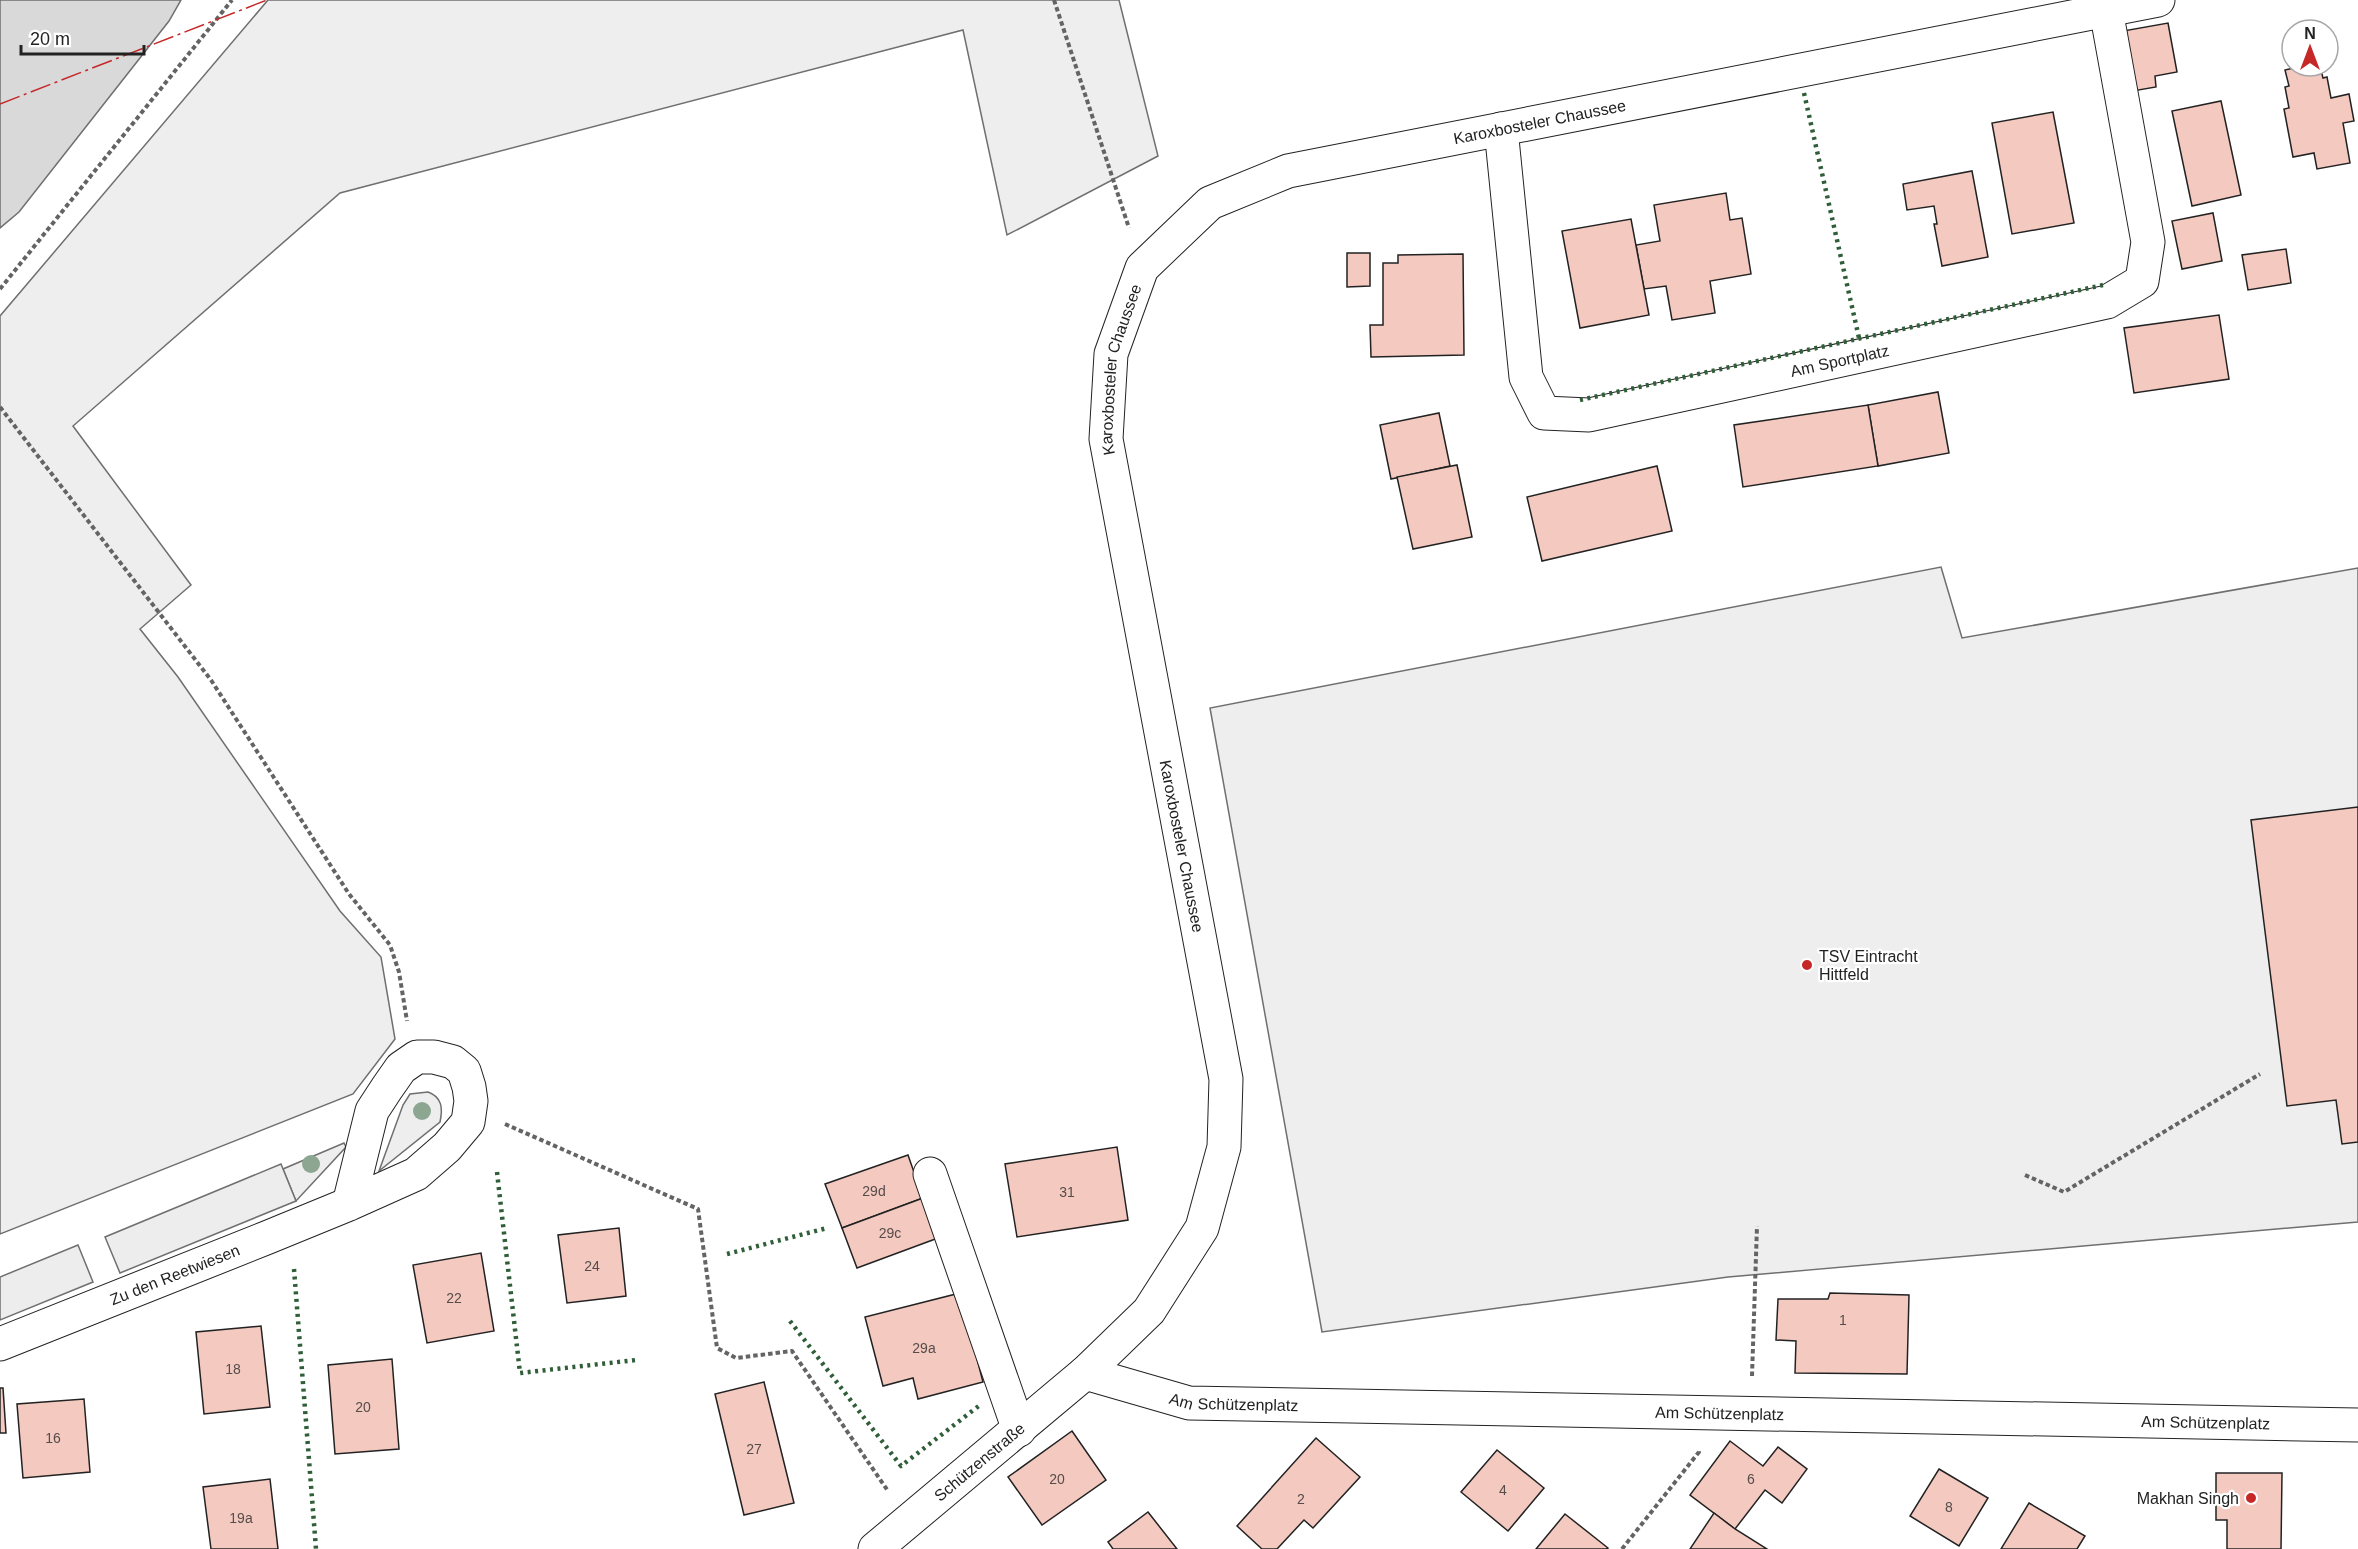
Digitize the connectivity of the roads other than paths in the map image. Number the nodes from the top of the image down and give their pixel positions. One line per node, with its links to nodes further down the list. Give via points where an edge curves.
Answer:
1 (2158, 0): 2 (street, Karoxbosteler Chaussee)
2 (2106, 10): 3 (street, Karoxbosteler Chaussee); 3 (street, Am Sportplatz, via 2148,242 2142,281 2107,302 1589,415 1545,412 1526,377)
3 (1501, 129): 7 (street, Karoxbosteler Chaussee, via 1288,171 1210,203 1142,268 1111,354 1106,439 1226,1079 1224,1148 1202,1228 1149,1311)
4 (930, 1174): 9 (street)
5 (349, 1204): 5 (street, Zu den Reetwiesen, via 416,1174 447,1148 468,1122 471,1101 464,1071 453,1062 417,1057 401,1068 372,1111); 6 (street, Zu den Reetwiesen)
6 (0, 1344)
7 (1085, 1373): 8 (street, Am Schützenplatz, via 1189,1403); 9 (street, Schützenstraße)
8 (2358, 1425)
9 (1019, 1430): 10 (street, Schützenstraße)
10 (876, 1549)

